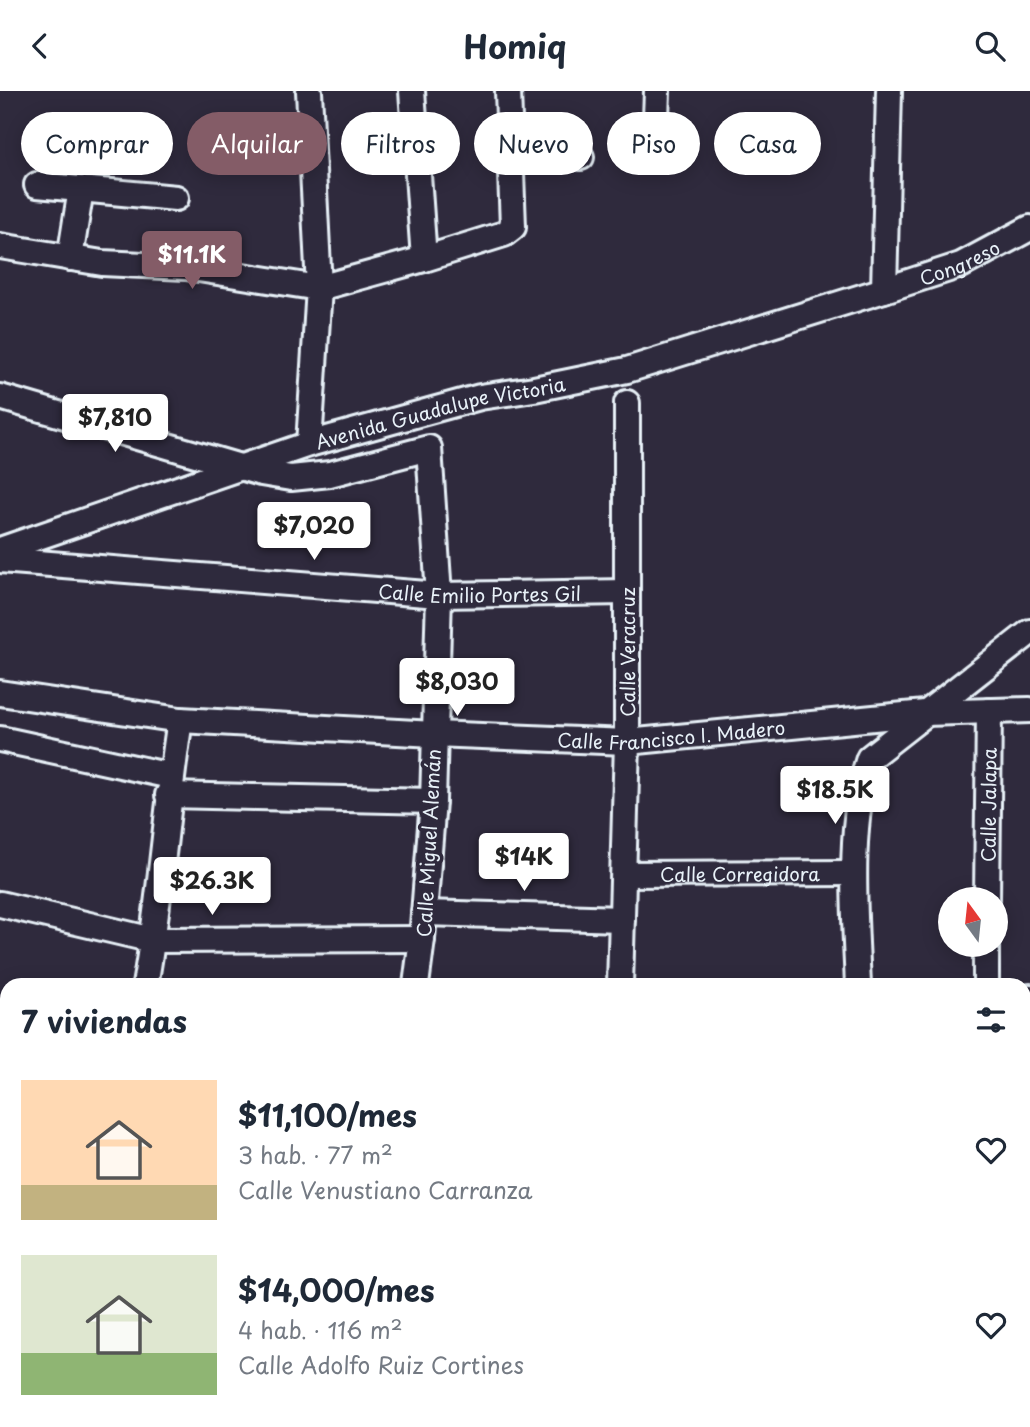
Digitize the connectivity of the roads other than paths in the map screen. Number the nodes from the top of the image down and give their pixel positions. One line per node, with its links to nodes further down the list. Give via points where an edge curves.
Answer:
1 (309, 91): 16 (street)
2 (412, 91): 15 (street)
3 (508, 91): 6 (street)
4 (657, 91): 7 (street)
5 (889, 91): 17 (street)
6 (508, 112)
7 (656, 112)
8 (510, 175): 15 (street, via 513,227 504,234)
9 (37, 184): 10 (street)
10 (81, 189): 11 (street); 14 (street)
11 (176, 198)
12 (1030, 228): 17 (street, Congreso, via 961,265)
13 (0, 246): 14 (street)
14 (70, 258): 16 (street, via 186,267)
15 (424, 259): 16 (street)
16 (319, 288): 20 (street)
17 (884, 290): 20 (street, Avenida Guadalupe Victoria, via 627,370 480,397)
18 (0, 397): 21 (street)
19 (627, 403): 24 (street, Calle Veracruz)
20 (309, 445): 21 (street, Avenida Guadalupe Victoria)
21 (242, 467): 22 (street, Avenida Guadalupe Victoria); 25 (street, Calle Miguel Alemán, via 291,478 330,474 429,448)
22 (0, 550)
23 (0, 560): 25 (street, Calle Emilio Portes Gil)
24 (627, 592): 25 (street, Calle Emilio Portes Gil); 34 (street, Calle Veracruz)
25 (439, 594): 32 (street, Calle Miguel Alemán)
26 (1030, 632): 30 (street)
27 (0, 693): 31 (street, Calle Francisco I. Madero)
28 (1030, 710): 29 (street, Calle Francisco I. Madero)
29 (989, 711): 30 (street, Calle Francisco I. Madero); 39 (street, Calle Jalapa)
30 (925, 713): 34 (street, Calle Francisco I. Madero); 37 (street, via 869,758)
31 (180, 720): 32 (street, Calle Francisco I. Madero); 35 (street)
32 (434, 734): 34 (street, Calle Francisco I. Madero); 36 (street, Calle Miguel Alemán)
33 (0, 739): 35 (street)
34 (627, 741): 38 (street, Calle Veracruz)
35 (170, 785): 36 (street); 44 (street)
36 (433, 801): 41 (street, Calle Miguel Alemán)
37 (853, 873): 38 (street, Calle Corregidora); 49 (street)
38 (624, 874): 42 (street, Calle Veracruz)
39 (987, 887)
40 (0, 904): 44 (street)
41 (424, 913): 42 (street); 43 (street, Calle Miguel Alemán)
42 (622, 919): 48 (street, Calle Veracruz)
43 (422, 939): 44 (street); 47 (street, Calle Miguel Alemán)
44 (153, 940): 46 (street)
45 (986, 957): 50 (street)
46 (146, 978)
47 (417, 978)
48 (620, 978)
49 (859, 978)
50 (986, 978)

